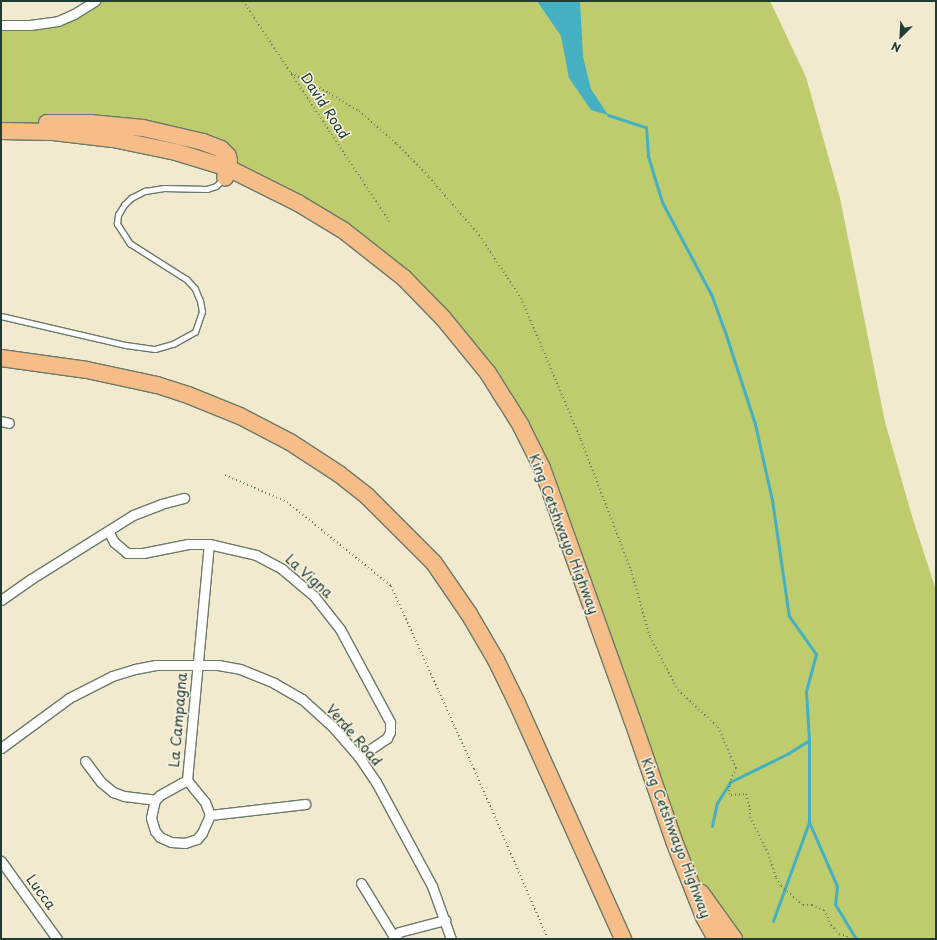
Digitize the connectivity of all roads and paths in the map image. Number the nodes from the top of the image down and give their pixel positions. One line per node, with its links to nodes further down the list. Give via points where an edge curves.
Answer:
1 (95, 1): 3 (street, via 58,21 30,25)
2 (244, 1): 4 (path, David Road)
3 (1, 25)
4 (291, 73): 8 (path, David Road); 35 (path, via 359,111 397,144 479,235 521,298 632,570 650,637 678,690 718,727 736,768 730,782 730,793 746,794 750,817 781,886 803,905 812,905 824,910 831,925 839,934)
5 (1, 126): 7 (highway, via 54,122 143,128 215,146 228,156)
6 (1, 131): 7 (highway, King Cetshwayo Highway, via 53,132 113,139 176,152)
7 (226, 173): 9 (lane, via 216,186 207,189 164,188 145,191 131,198 118,215 117,224 130,244 187,280 196,289 202,312 195,332 173,344 155,349 126,345); 25 (highway, King Cetshwayo Highway, via 298,203 343,230 374,253 404,278 443,318 505,400 521,426 544,475)
8 (390, 222)
9 (1, 316)
10 (1, 358): 32 (highway, via 87,370 188,394 240,416 290,442 367,496 434,563 469,614 517,703)
11 (225, 475): 31 (path, via 287,502 391,586)
12 (184, 498): 13 (street, via 148,508)
13 (108, 531): 14 (street, La Vigna, via 118,546 133,554 188,544); 15 (street)
14 (208, 544): 16 (street, La Campagna); 18 (street, La Vigna, via 256,555 270,561 314,596 333,618 390,722 387,738)
15 (1, 600)
16 (197, 664): 17 (street, Verde Road, via 156,665 112,676 69,698); 18 (street, Verde Road, via 240,668 287,690 302,699 333,726); 20 (street, La Campagna)
17 (1, 748)
18 (359, 757): 27 (street, Verde Road, via 376,782 432,886)
19 (85, 761): 21 (street, via 101,782 113,792)
20 (187, 780): 21 (street, La Campagna); 23 (street, La Campagna, via 205,802)
21 (155, 800): 23 (street, via 152,824 160,837 170,842 185,843 196,839 202,833)
22 (304, 804): 23 (street)
23 (210, 815)
24 (1, 861): 29 (street, Lucca)
25 (689, 880): 33 (highway, King Cetshwayo Highway); 34 (highway)
26 (361, 883): 28 (street)
27 (445, 920): 28 (street, via 399,932); 30 (street, Verde Road)
28 (394, 938)
29 (57, 939)
30 (451, 939)
31 (548, 939)
32 (623, 939)
33 (716, 939)
34 (734, 939)
35 (849, 939)

